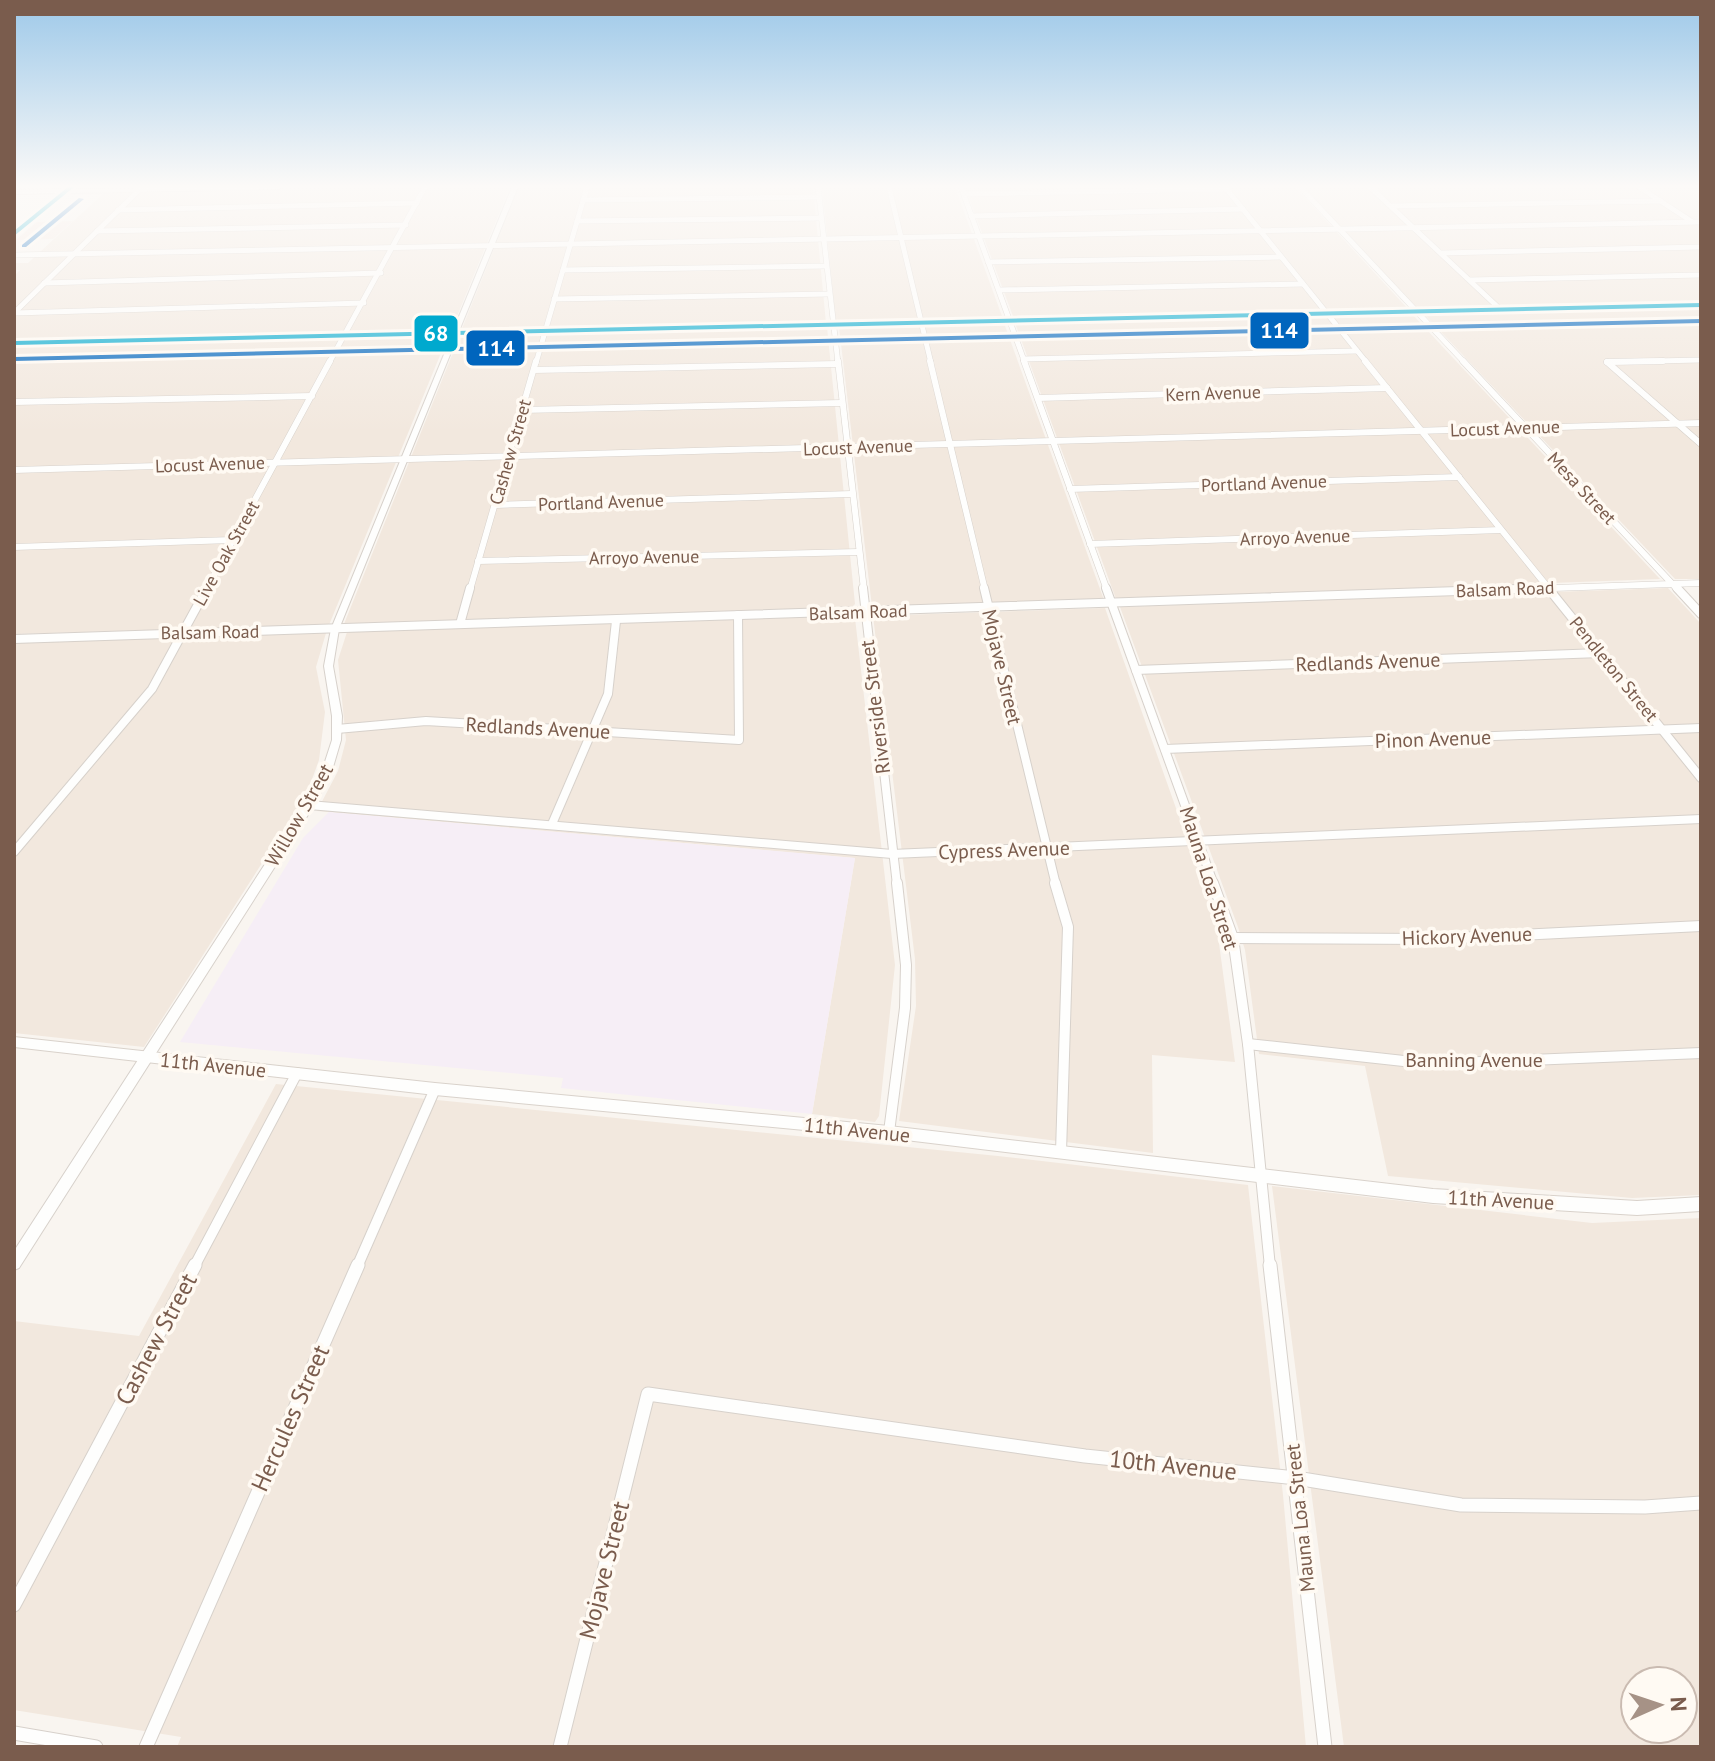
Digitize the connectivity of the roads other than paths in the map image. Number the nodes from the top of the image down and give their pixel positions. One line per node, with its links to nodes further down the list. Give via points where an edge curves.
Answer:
1 (58, 269): 15 (street)
2 (383, 269): 12 (street, Live Oak Street)
3 (481, 269): 30 (street, Willow Street)
4 (617, 269): 11 (street)
5 (826, 269): 18 (street, Riverside Street)
6 (908, 269): 27 (street, Mojave Street)
7 (991, 269): 17 (street, Mauna Loa Street)
8 (1291, 269): 16 (street, Pendleton Street)
9 (1378, 269): 23 (street, Mesa Street)
10 (1459, 269): 14 (street)
11 (563, 270): 19 (street, Cashew Street)
12 (381, 273): 15 (street); 20 (street, Live Oak Street)
13 (1701, 275): 14 (street)
14 (1470, 280): 22 (street)
15 (44, 283): 24 (street)
16 (1303, 284): 17 (street); 25 (street, Pendleton Street)
17 (999, 290): 26 (street, Mauna Loa Street)
18 (829, 294): 19 (street); 28 (street, Riverside Street)
19 (554, 299): 29 (street, Cashew Street)
20 (364, 303): 24 (street); 31 (street, Live Oak Street)
21 (1701, 305): 22 (street)
22 (1501, 310): 23 (street)
23 (1417, 311): 25 (street); 46 (street, Mesa Street)
24 (14, 313)
25 (1327, 314): 26 (street); 33 (street, Pendleton Street)
26 (1009, 321): 27 (street); 34 (street, Mauna Loa Street)
27 (920, 323): 28 (street); 49 (street, Mojave Street)
28 (832, 325): 29 (street); 36 (street, Riverside Street)
29 (545, 331): 30 (street); 37 (street, Cashew Street)
30 (455, 333): 31 (street); 53 (street, Willow Street)
31 (345, 336): 32 (street); 39 (street, Live Oak Street)
32 (14, 343)
33 (1357, 351): 34 (street); 38 (street, Pendleton Street)
34 (1023, 359): 40 (street, Mauna Loa Street)
35 (1701, 360): 45 (street, via 1607,362)
36 (837, 364): 37 (street); 42 (street, Riverside Street)
37 (534, 370): 43 (street, Cashew Street)
38 (1387, 388): 40 (street, Kern Avenue); 47 (street, Pendleton Street)
39 (312, 396): 41 (street); 54 (street, Live Oak Street)
40 (1038, 398): 48 (street, Mauna Loa Street)
41 (14, 402)
42 (841, 403): 43 (street); 51 (street, Riverside Street)
43 (522, 410): 52 (street, Cashew Street)
44 (1701, 423): 45 (street, Locust Avenue)
45 (1678, 424): 46 (street, Locust Avenue); 50 (street)
46 (1525, 427): 47 (street, Locust Avenue); 67 (street, Mesa Street)
47 (1421, 430): 48 (street, Locust Avenue); 56 (street, Pendleton Street)
48 (1055, 440): 49 (street, Locust Avenue); 57 (street, Mauna Loa Street)
49 (949, 444): 51 (street, Locust Avenue); 70 (street, Mojave Street)
50 (1701, 444)
51 (846, 447): 52 (street, Locust Avenue); 58 (street, Riverside Street)
52 (509, 457): 53 (street, Locust Avenue); 59 (street, Cashew Street)
53 (405, 459): 54 (street, Locust Avenue); 76 (street, Willow Street)
54 (276, 462): 55 (street, Locust Avenue); 61 (street, Live Oak Street)
55 (14, 470)
56 (1459, 477): 57 (street, Portland Avenue); 60 (street, Pendleton Street)
57 (1070, 489): 62 (street, Mauna Loa Street)
58 (851, 494): 59 (street, Portland Avenue); 64 (street, Riverside Street)
59 (495, 505): 65 (street, Cashew Street)
60 (1501, 530): 62 (street, Arroyo Avenue); 68 (street, Pendleton Street)
61 (232, 540): 63 (street); 77 (street, Live Oak Street)
62 (1090, 544): 69 (street, Mauna Loa Street)
63 (14, 547)
64 (858, 552): 65 (street, Arroyo Avenue); 71 (street, Riverside Street)
65 (478, 561): 75 (street, Cashew Street)
66 (1701, 583): 67 (street, Balsam Road)
67 (1673, 584): 68 (street, Balsam Road); 72 (street, Mesa Street)
68 (1548, 588): 69 (street, Balsam Road); 79 (street, Pendleton Street)
69 (1114, 603): 70 (street, Balsam Road); 80 (street, Mauna Loa Street)
70 (988, 606): 71 (street, Balsam Road); 91 (street, Mojave Street)
71 (864, 612): 73 (street, Balsam Road); 93 (street, Riverside Street)
72 (1701, 614)
73 (738, 615): 74 (street, Balsam Road); 84 (street, Redlands Avenue, via 739,740)
74 (616, 621): 75 (street, Balsam Road); 84 (street, via 608,694)
75 (460, 624): 76 (street, Balsam Road)
76 (335, 629): 77 (street, Balsam Road); 82 (street, Willow Street, via 326,665)
77 (182, 633): 78 (street, Balsam Road); 92 (street, Live Oak Street, via 152,689)
78 (14, 639)
79 (1601, 653): 80 (street, Redlands Avenue); 83 (street, Pendleton Street)
80 (1136, 670): 85 (street, Mauna Loa Street)
81 (1701, 728): 83 (street, Pinon Avenue)
82 (337, 729): 84 (street, Redlands Avenue, via 426,721); 87 (street, Willow Street, via 332,761)
83 (1662, 729): 85 (street, Pinon Avenue); 86 (street, Pendleton Street)
84 (590, 731): 89 (street)
85 (1165, 749): 90 (street, Mauna Loa Street)
86 (1701, 778)
87 (309, 805): 89 (street, Cypress Avenue); 99 (street, Willow Street)
88 (1701, 819): 90 (street, Cypress Avenue)
89 (552, 824): 93 (street, Cypress Avenue)
90 (1198, 841): 91 (street, Cypress Avenue); 95 (street, Mauna Loa Street)
91 (1046, 849): 93 (street, Cypress Avenue); 103 (street, Mojave Street, via 1068,927)
92 (14, 852)
93 (892, 854): 102 (street, Riverside Street, via 906,965)
94 (1701, 926): 95 (street, Hickory Avenue, via 1435,939)
95 (1233, 938): 97 (street, Mauna Loa Street)
96 (14, 1042): 99 (main road, 11th Avenue)
97 (1248, 1044): 98 (street, Banning Avenue, via 1431,1064); 104 (street, Mauna Loa Street)
98 (1701, 1053)
99 (146, 1058): 100 (main road, 11th Avenue); 106 (street, Willow Street)
100 (297, 1073): 101 (main road, 11th Avenue); 110 (street, Cashew Street)
101 (435, 1089): 102 (main road, 11th Avenue); 113 (street, Hercules Street)
102 (889, 1132): 103 (main road, 11th Avenue)
103 (1061, 1152): 104 (main road, 11th Avenue)
104 (1259, 1173): 105 (main road, 11th Avenue, via 1433,1196 1637,1208); 108 (street, Mauna Loa Street)
105 (1701, 1204)
106 (14, 1263)
107 (648, 1394): 108 (street, 10th Avenue, via 1085,1456); 114 (street, Mojave Street)
108 (1296, 1478): 109 (street, 10th Avenue, via 1461,1505); 115 (street, Mauna Loa Street)
109 (1701, 1503)
110 (14, 1605)
111 (14, 1733): 112 (street)
112 (96, 1747)
113 (146, 1747)
114 (560, 1747)
115 (1325, 1747)

